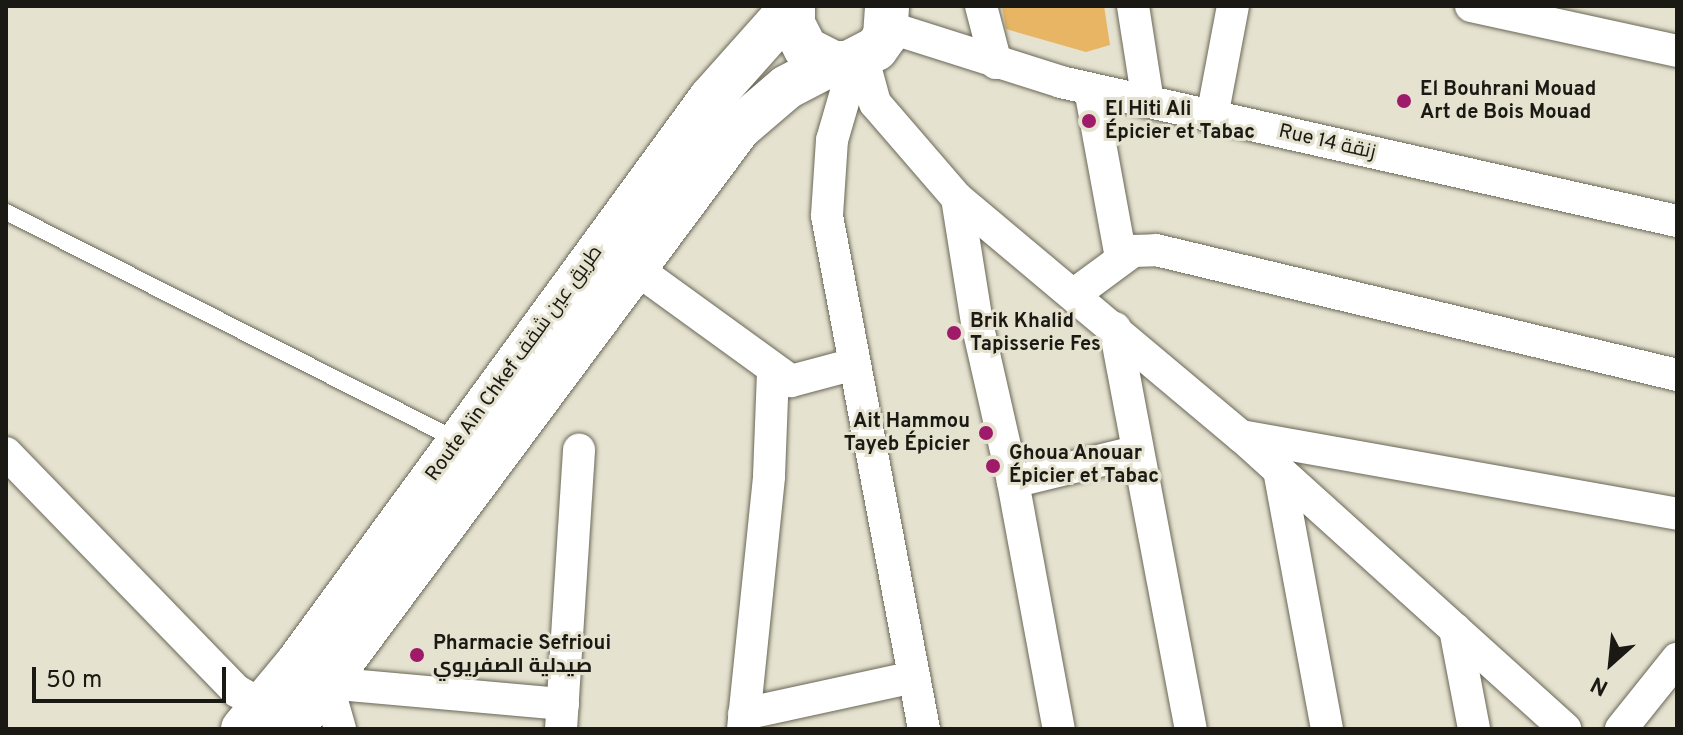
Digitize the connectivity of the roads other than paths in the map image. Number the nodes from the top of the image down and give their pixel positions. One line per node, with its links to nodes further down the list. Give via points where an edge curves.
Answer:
1 (793, 6): 6 (main road, via 793,24 806,49); 23 (main road, Route Aïn Chkef طريق عين شقف, via 711,98)
2 (981, 6): 8 (street)
3 (1133, 6): 10 (street)
4 (1233, 6): 11 (street)
5 (1471, 6): 7 (street)
6 (865, 43): 8 (street, Rue 14 زنقة); 12 (street, via 875,103); 16 (main road, Route Aïn Chkef طريق عين شقف, via 787,87 739,128); 19 (street, via 832,140 827,216)
7 (1677, 51)
8 (996, 63): 9 (street, Rue 14 زنقة)
9 (1090, 89): 10 (street, Rue 14 زنقة); 15 (street)
10 (1148, 102): 11 (street, Rue 14 زنقة)
11 (1212, 117): 14 (street, Rue 14 زنقة)
12 (957, 198): 17 (street); 28 (street, via 977,323)
13 (6, 212): 23 (lane)
14 (1677, 221)
15 (1121, 258): 17 (street); 21 (street, via 1133,251 1156,250)
16 (635, 268): 20 (street); 32 (main road, Route Aïn Chkef طريق عين شقف)
17 (1076, 293): 18 (street)
18 (1115, 328): 22 (street); 25 (street)
19 (851, 365): 20 (street, via 791,381); 33 (street)
20 (773, 372): 36 (street, via 769,476)
21 (1677, 375)
22 (1241, 436): 27 (street); 29 (street)
23 (458, 441): 32 (main road, Route Aïn Chkef طريق عين شقف)
24 (579, 450): 34 (street)
25 (1135, 452): 28 (street); 40 (street)
26 (6, 453): 35 (street, via 237,691)
27 (1279, 470): 30 (street); 41 (street)
28 (1013, 482): 39 (street)
29 (1677, 514)
30 (1455, 629): 42 (street); 43 (street)
31 (1677, 659): 44 (street)
32 (312, 674): 34 (street); 35 (main road, Route Aïn Chkef طريق عين شقف); 37 (street)
33 (914, 677): 36 (street); 38 (street)
34 (562, 717)
35 (274, 722)
36 (743, 722)
37 (340, 729)
38 (924, 729)
39 (1059, 729)
40 (1191, 729)
41 (1327, 729)
42 (1474, 729)
43 (1565, 729)
44 (1621, 729)

